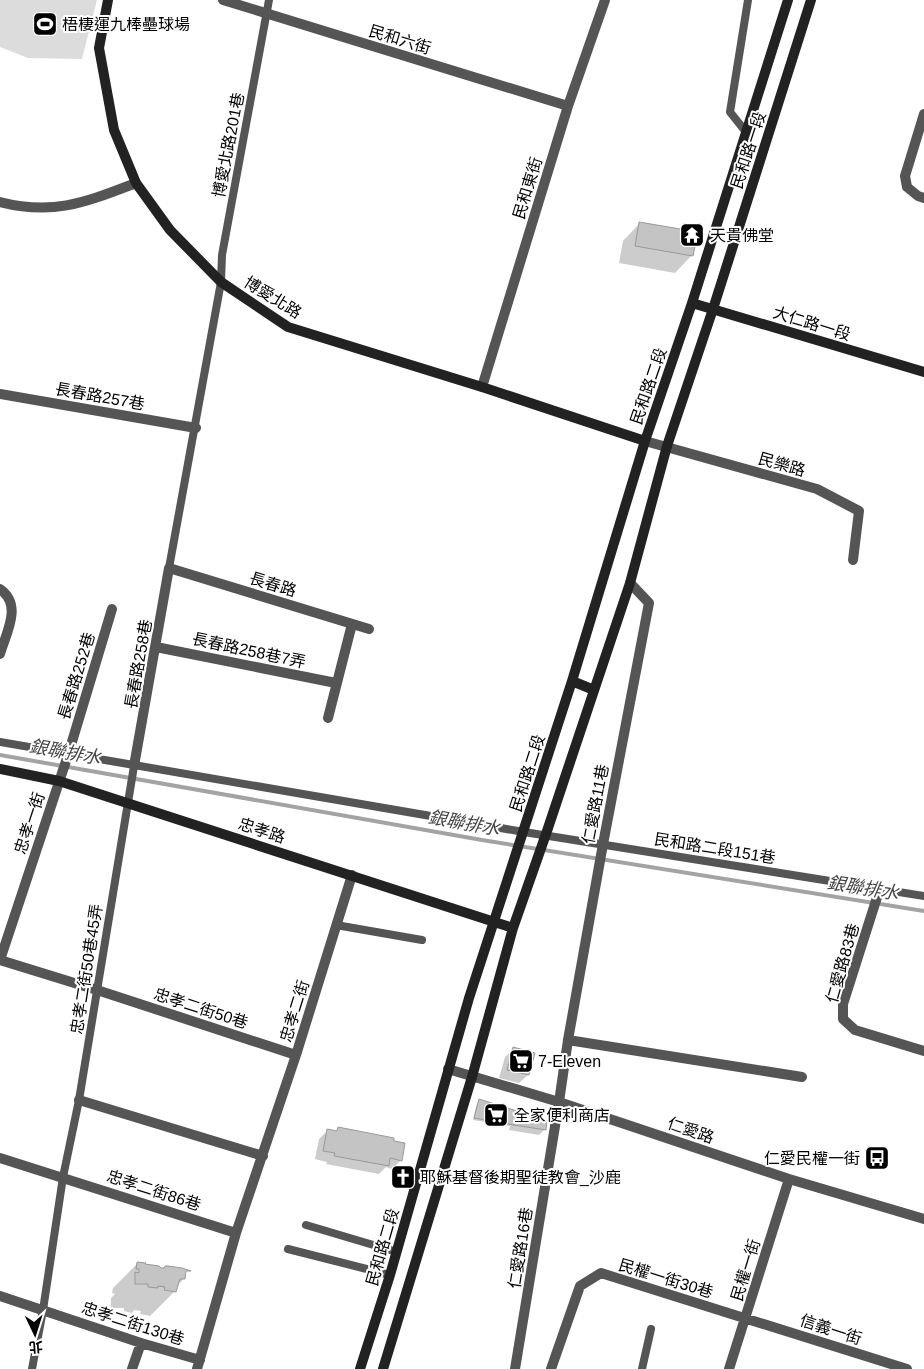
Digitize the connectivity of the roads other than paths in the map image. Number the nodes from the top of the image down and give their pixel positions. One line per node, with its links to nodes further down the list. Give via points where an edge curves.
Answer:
1 (108, 0): 12 (street, 博愛北路, via 98,48 114,130)
2 (223, 0): 8 (street, 民和六街)
3 (269, 0): 8 (lane, 博愛北路201巷)
4 (605, 0): 9 (street, 民和東街)
5 (748, 0): 11 (lane, via 730,112)
6 (788, 0): 11 (street, 民和路一段)
7 (811, 0): 17 (street, 民和路一段)
8 (267, 14): 9 (street, 民和六街); 15 (lane, 博愛北路201巷, via 222,255)
9 (568, 106): 19 (street, 民和東街)
10 (924, 114): 13 (street, via 905,176 907,188)
11 (746, 132): 16 (street, 民和路一段)
12 (136, 183): 14 (street, via 88,202 64,207); 15 (street, 博愛北路, via 170,230)
13 (924, 198)
14 (0, 202)
15 (221, 282): 19 (street, 博愛北路, via 288,327); 21 (lane)
16 (692, 303): 17 (street, 大仁路一段); 22 (street, 民和路二段)
17 (713, 309): 18 (street, 大仁路一段); 23 (street)
18 (924, 372)
19 (482, 387): 22 (street, 博愛北路)
20 (0, 394): 21 (street, 長春路257巷)
21 (196, 428): 25 (lane)
22 (645, 441): 23 (street, 民樂路); 33 (street, 民和路二段)
23 (667, 446): 24 (street, 民樂路, via 817,490 859,511); 26 (street)
24 (853, 560)
25 (169, 568): 29 (street, 長春路); 31 (street, 長春路258巷)
26 (630, 583): 35 (street); 45 (street, 仁愛路11巷, via 649,603)
27 (1, 589): 32 (street, via 13,606 13,613)
28 (112, 609): 38 (street, 長春路252巷)
29 (352, 624): 30 (street, 長春路); 34 (street)
30 (369, 629)
31 (156, 646): 34 (street, 長春路258巷7弄); 39 (street, 長春路258巷)
32 (0, 654)
33 (572, 681): 35 (street); 43 (street, 民和路二段)
34 (336, 683): 36 (street)
35 (594, 690): 44 (street)
36 (328, 718)
37 (0, 742): 38 (lane, 民和路二段151巷)
38 (68, 755): 39 (lane, 民和路二段151巷); 41 (street, 長春路252巷)
39 (134, 766): 42 (lane, 忠孝二街50巷45弄); 43 (lane, 民和路二段151巷)
40 (0, 769): 41 (street, 忠孝路)
41 (59, 780): 42 (street, 忠孝路); 53 (street, 忠孝一街)
42 (128, 802): 46 (street, 忠孝路); 54 (lane, 忠孝二街50巷45弄)
43 (524, 832): 44 (lane, 民和路二段151巷); 49 (street, 民和路二段)
44 (546, 834): 45 (lane, 民和路二段151巷); 51 (street)
45 (603, 844): 47 (lane, 民和路二段151巷); 55 (street, 仁愛路11巷)
46 (352, 875): 49 (street, 忠孝路); 50 (street, 忠孝二街)
47 (879, 892): 48 (lane, 民和路二段151巷); 56 (street, 仁愛路83巷, via 843,1004 843,1019 855,1030)
48 (924, 896)
49 (494, 922): 51 (street, 忠孝路); 58 (street, 民和路二段)
50 (336, 925): 52 (lane); 57 (street, 忠孝二街)
51 (513, 928): 59 (street)
52 (422, 940)
53 (0, 960): 54 (street, 忠孝二街50巷)
54 (97, 990): 57 (street, 忠孝二街50巷); 61 (lane, 忠孝二街50巷45弄)
55 (568, 1040): 60 (street); 62 (street, 仁愛路11巷)
56 (924, 1051)
57 (296, 1055): 63 (street, 忠孝二街)
58 (448, 1069): 59 (street, 仁愛路); 71 (street, 民和路二段)
59 (472, 1077): 62 (street, 仁愛路); 82 (street)
60 (802, 1077)
61 (79, 1100): 63 (street); 65 (lane, 忠孝二街50巷45弄)
62 (559, 1102): 66 (street, 仁愛路); 83 (street, 仁愛路16巷)
63 (263, 1156): 69 (street, 忠孝二街)
64 (0, 1158): 65 (street, 忠孝二街86巷)
65 (63, 1177): 69 (street, 忠孝二街86巷); 74 (lane, 忠孝二街50巷45弄)
66 (789, 1179): 67 (street, 仁愛路); 75 (street, 民權一街)
67 (924, 1219)
68 (306, 1225): 71 (lane)
69 (236, 1232): 78 (street, 忠孝二街)
70 (288, 1250): 72 (lane)
71 (397, 1252): 72 (street, 民和路二段)
72 (390, 1276): 81 (street, 民和路二段)
73 (0, 1296): 74 (street, 忠孝二街130巷)
74 (43, 1310): 77 (street, 忠孝二街130巷); 79 (lane, 忠孝二街50巷45弄)
75 (745, 1318): 84 (street, 民權一街30巷, via 601,1274 580,1286); 86 (street, 民權一街); 87 (street, 信義一街)
76 (651, 1329): 85 (lane)
77 (141, 1343): 78 (street, 忠孝二街130巷); 80 (street)
78 (199, 1365)
79 (32, 1369)
80 (132, 1369)
81 (360, 1369)
82 (383, 1369)
83 (515, 1369)
84 (551, 1369)
85 (642, 1369)
86 (729, 1369)
87 (907, 1369)

